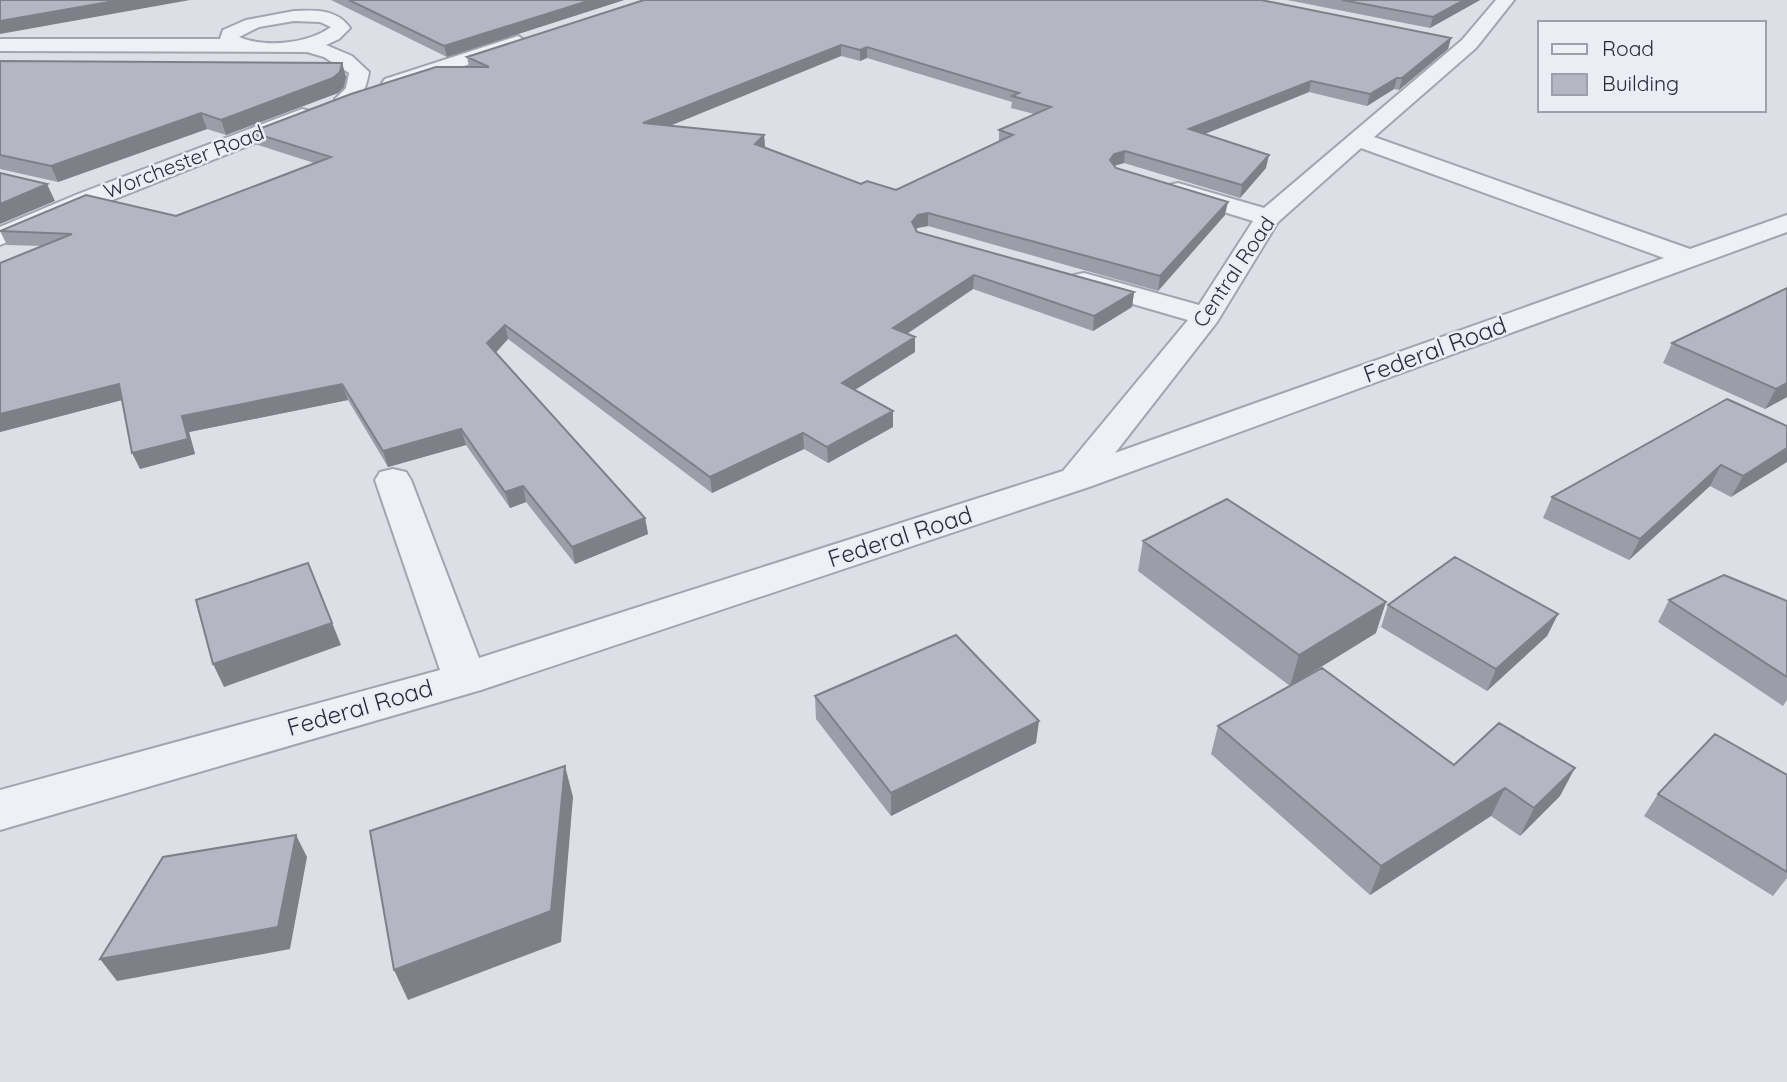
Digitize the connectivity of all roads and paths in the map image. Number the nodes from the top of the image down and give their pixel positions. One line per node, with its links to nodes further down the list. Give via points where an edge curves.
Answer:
1 (1505, 0): 8 (street, Central Road)
2 (286, 1): 3 (street); 4 (street)
3 (314, 16): 4 (street); 5 (street, via 340,24)
4 (243, 32): 9 (street, via 137,45); 11 (street, via 272,48)
5 (337, 32): 10 (street); 11 (street)
6 (544, 34): 13 (street, Worchester Road)
7 (1443, 39): 8 (street)
8 (1469, 44): 15 (street, Central Road)
9 (0, 45)
10 (359, 45)
11 (293, 46): 14 (street, via 330,50 359,72 356,90)
12 (391, 63): 13 (street)
13 (413, 76): 14 (street, Worchester Road)
14 (346, 99): 18 (street, Worchester Road)
15 (1357, 139): 19 (street, Central Road); 22 (street)
16 (1149, 181): 19 (street)
17 (53, 190): 18 (street)
18 (87, 199): 21 (street, Worchester Road)
19 (1268, 217): 24 (street, Central Road)
20 (1787, 223): 22 (street, Federal Road)
21 (0, 237)
22 (1690, 258): 25 (street, Federal Road)
23 (1060, 274): 24 (street)
24 (1208, 316): 25 (street, Central Road)
25 (1076, 479): 27 (street, Federal Road)
26 (393, 480): 27 (street)
27 (466, 679): 28 (street, Federal Road)
28 (0, 810)

